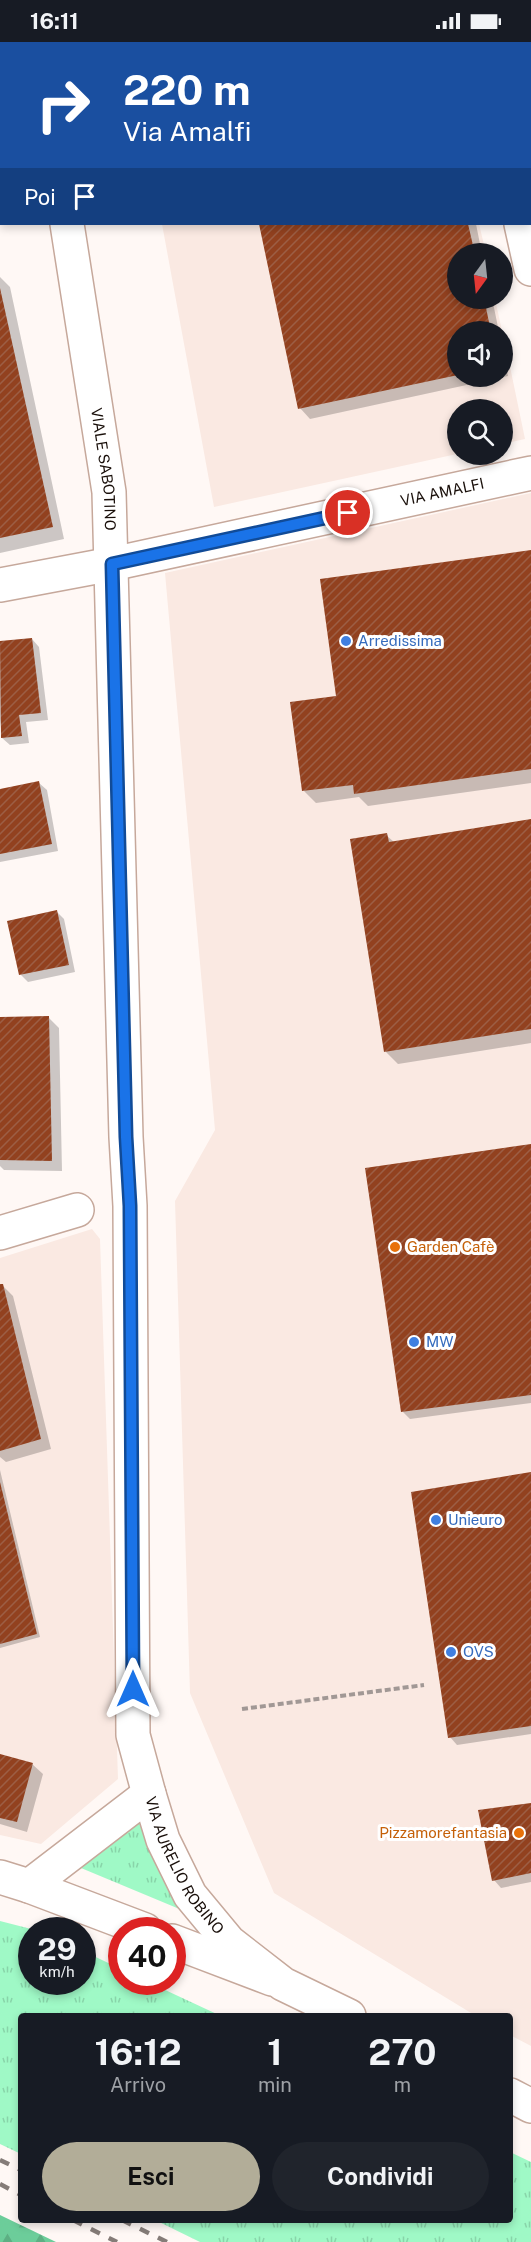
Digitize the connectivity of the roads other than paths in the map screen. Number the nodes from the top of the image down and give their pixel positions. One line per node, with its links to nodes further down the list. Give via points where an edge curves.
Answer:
1 (67, 225): 5 (street, VIALE SABOTINO, via 109,492)
2 (520, 225): 3 (street)
3 (531, 269)
4 (531, 473): 5 (street, VIA AMALFI)
5 (112, 564): 6 (street, VIA AMALFI); 9 (street, VIALE SABOTINO, via 130,1206 133,1735)
6 (0, 585)
7 (76, 1210): 8 (street)
8 (0, 1233)
9 (149, 1794): 10 (street, VIA AURELIO ROBINO); 13 (street, VIA AURELIO ROBINO, via 163,1840 190,1895 229,1942)
10 (15, 1882): 11 (street, VIA AURELIO ROBINO)
11 (110, 1917)
12 (186, 1946): 13 (street, VIA AURELIO ROBINO)
13 (283, 1984): 14 (street, VIA AURELIO ROBINO)
14 (343, 2013)
15 (513, 2097): 16 (street)
16 (531, 2106)

